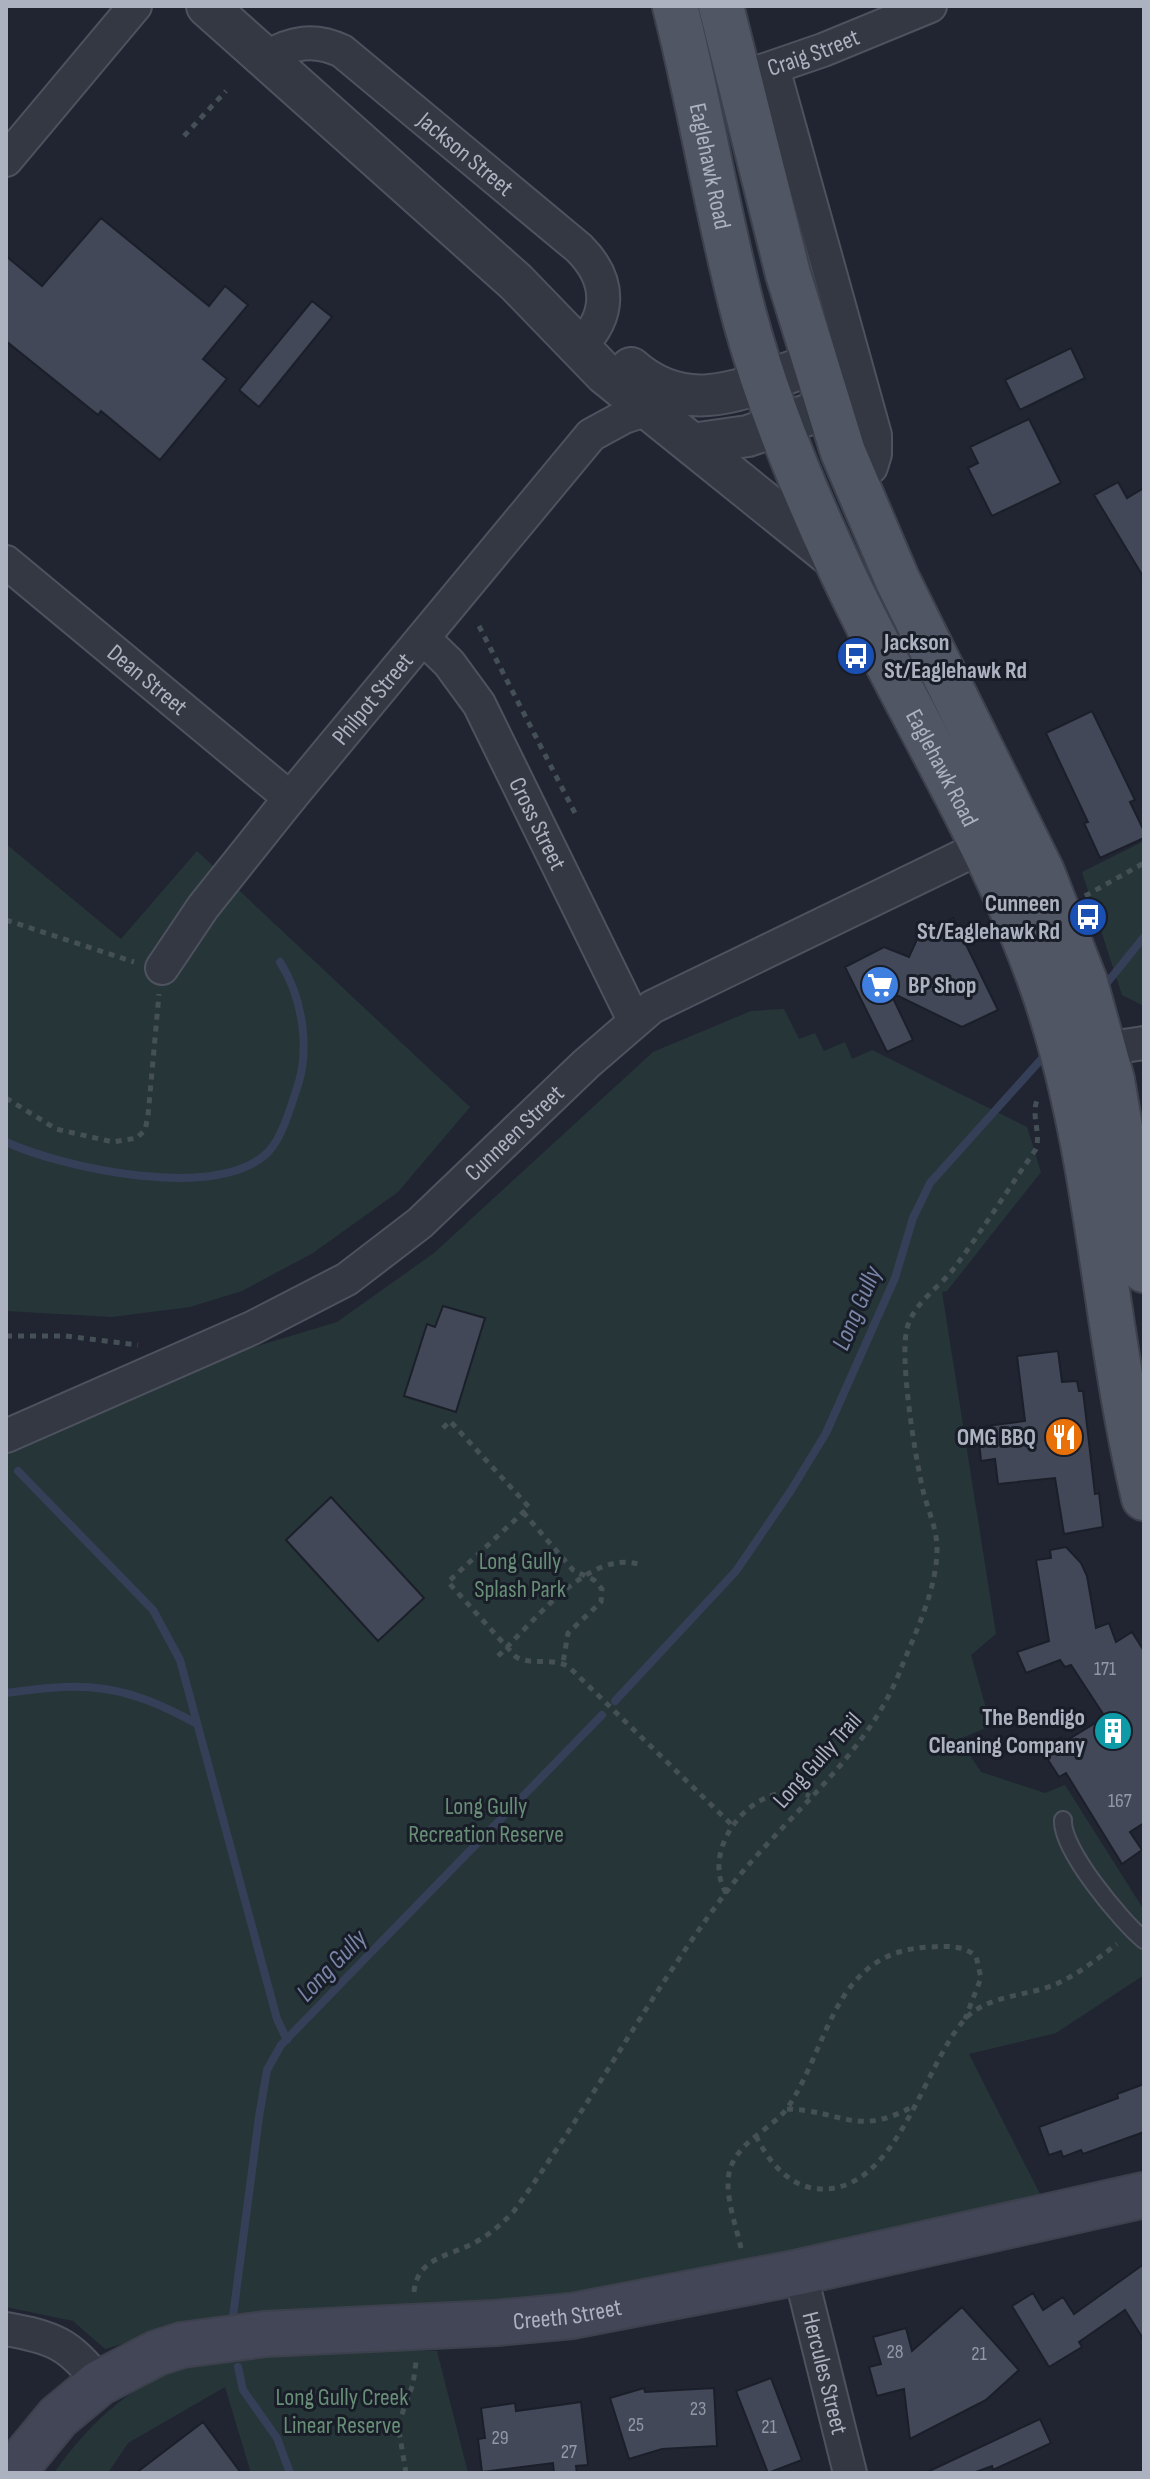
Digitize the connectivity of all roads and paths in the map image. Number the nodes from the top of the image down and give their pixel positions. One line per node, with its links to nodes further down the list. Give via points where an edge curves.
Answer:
1 (135, 6): 10 (street)
2 (207, 6): 6 (street)
3 (675, 6): 11 (main road, Eaglehawk Road)
4 (721, 6): 7 (main road, Eaglehawk Road)
5 (930, 6): 7 (street, Craig Street)
6 (265, 58): 12 (street); 12 (street, Jackson Street, via 312,42 342,51 579,248 596,271 603,310)
7 (756, 73): 11 (main road, via 729,84 720,105); 13 (main road, Eaglehawk Road); 20 (street, Eaglehawk Road, via 875,435 875,454)
8 (226, 91): 9 (path)
9 (184, 136)
10 (6, 160)
11 (743, 312): 14 (main road, Eaglehawk Road)
12 (592, 352): 14 (street, via 671,394 704,395); 16 (street); 18 (street, Philpot Street, via 602,404)
13 (813, 364): 14 (street); 15 (main road, Eaglehawk Road)
14 (765, 380): 17 (main road, Eaglehawk Road)
15 (827, 408): 17 (street); 20 (main road, Eaglehawk Road)
16 (648, 409): 18 (street, Philpot Street); 19 (street)
17 (781, 426): 19 (street); 21 (main road, Eaglehawk Road)
18 (591, 435): 24 (street, Philpot Street)
19 (692, 444): 21 (street)
20 (862, 471): 27 (main road, Eaglehawk Road, via 897,579)
21 (836, 560): 28 (main road, Eaglehawk Road)
22 (6, 562): 25 (street, Dean Street)
23 (479, 626): 26 (path)
24 (423, 638): 25 (street, Philpot Street); 33 (street, Cross Street, via 479,704)
25 (290, 798): 32 (street, Philpot Street)
26 (577, 817)
27 (1021, 828): 28 (street, Cunneen Street); 34 (main road, Eaglehawk Road, via 1057,907)
28 (982, 847): 33 (street, Cunneen Street, via 677,993); 34 (main road, Eaglehawk Road, via 1029,952)
29 (1144, 863): 30 (path)
30 (1086, 896)
31 (6, 920): 32 (path)
32 (162, 968): 35 (path, via 148,1116 137,1138 113,1142 56,1129)
33 (634, 1020): 39 (street, Cunneen Street, via 382,1255 298,1307)
34 (1091, 1029): 37 (main road, Eaglehawk Road, via 1128,1163); 42 (main road, Eaglehawk Road, via 1086,1150)
35 (6, 1098)
36 (1036, 1104): 49 (path, Long Gully Trail, via 1036,1149 907,1326 916,1451 937,1544 934,1576 875,1724)
37 (1144, 1270)
38 (6, 1336): 39 (path, via 142,1345)
39 (179, 1360): 41 (street, Cunneen Street)
40 (443, 1428): 43 (path, via 450,1421 529,1507)
41 (6, 1436)
42 (1144, 1498)
43 (523, 1512): 45 (path); 46 (path, via 448,1582)
44 (641, 1565): 45 (path, via 612,1562)
45 (583, 1575): 46 (path); 48 (path, via 599,1584 603,1598 568,1633)
46 (506, 1648): 47 (path); 48 (path, via 523,1661)
47 (498, 1656)
48 (563, 1663): 51 (path)
49 (810, 1796): 51 (path, via 772,1796); 52 (path, Long Gully Trail)
50 (1063, 1820): 53 (lane, via 1065,1835 1108,1904)
51 (732, 1825): 52 (path, via 719,1865)
52 (726, 1893): 61 (path, Long Gully Trail, via 636,2019 514,2211 493,2231 426,2265 416,2278)
53 (1139, 1936): 54 (path, via 1058,1983 989,2004)
54 (965, 2019): 55 (path); 56 (path, via 981,1978 976,1956 966,1948 922,1947 883,1960 866,1970 837,2005)
55 (915, 2105): 56 (path, via 868,2123); 57 (path, via 889,2151 857,2178 821,2189 790,2179)
56 (787, 2109): 57 (path)
57 (756, 2136): 60 (path, via 729,2173)
58 (1144, 2195): 59 (main road, Creeth Street)
59 (800, 2272): 60 (main road, Creeth Street); 67 (street, Hercules Street)
60 (749, 2282): 64 (main road, Creeth Street, via 536,2320 204,2340 157,2353)
61 (414, 2302)
62 (6, 2329): 64 (street, via 55,2341 75,2353)
63 (416, 2353): 66 (path, via 413,2384 398,2425)
64 (99, 2383): 65 (main road, Creeth Street, via 58,2417)
65 (12, 2473)
66 (406, 2473)
67 (850, 2473)

